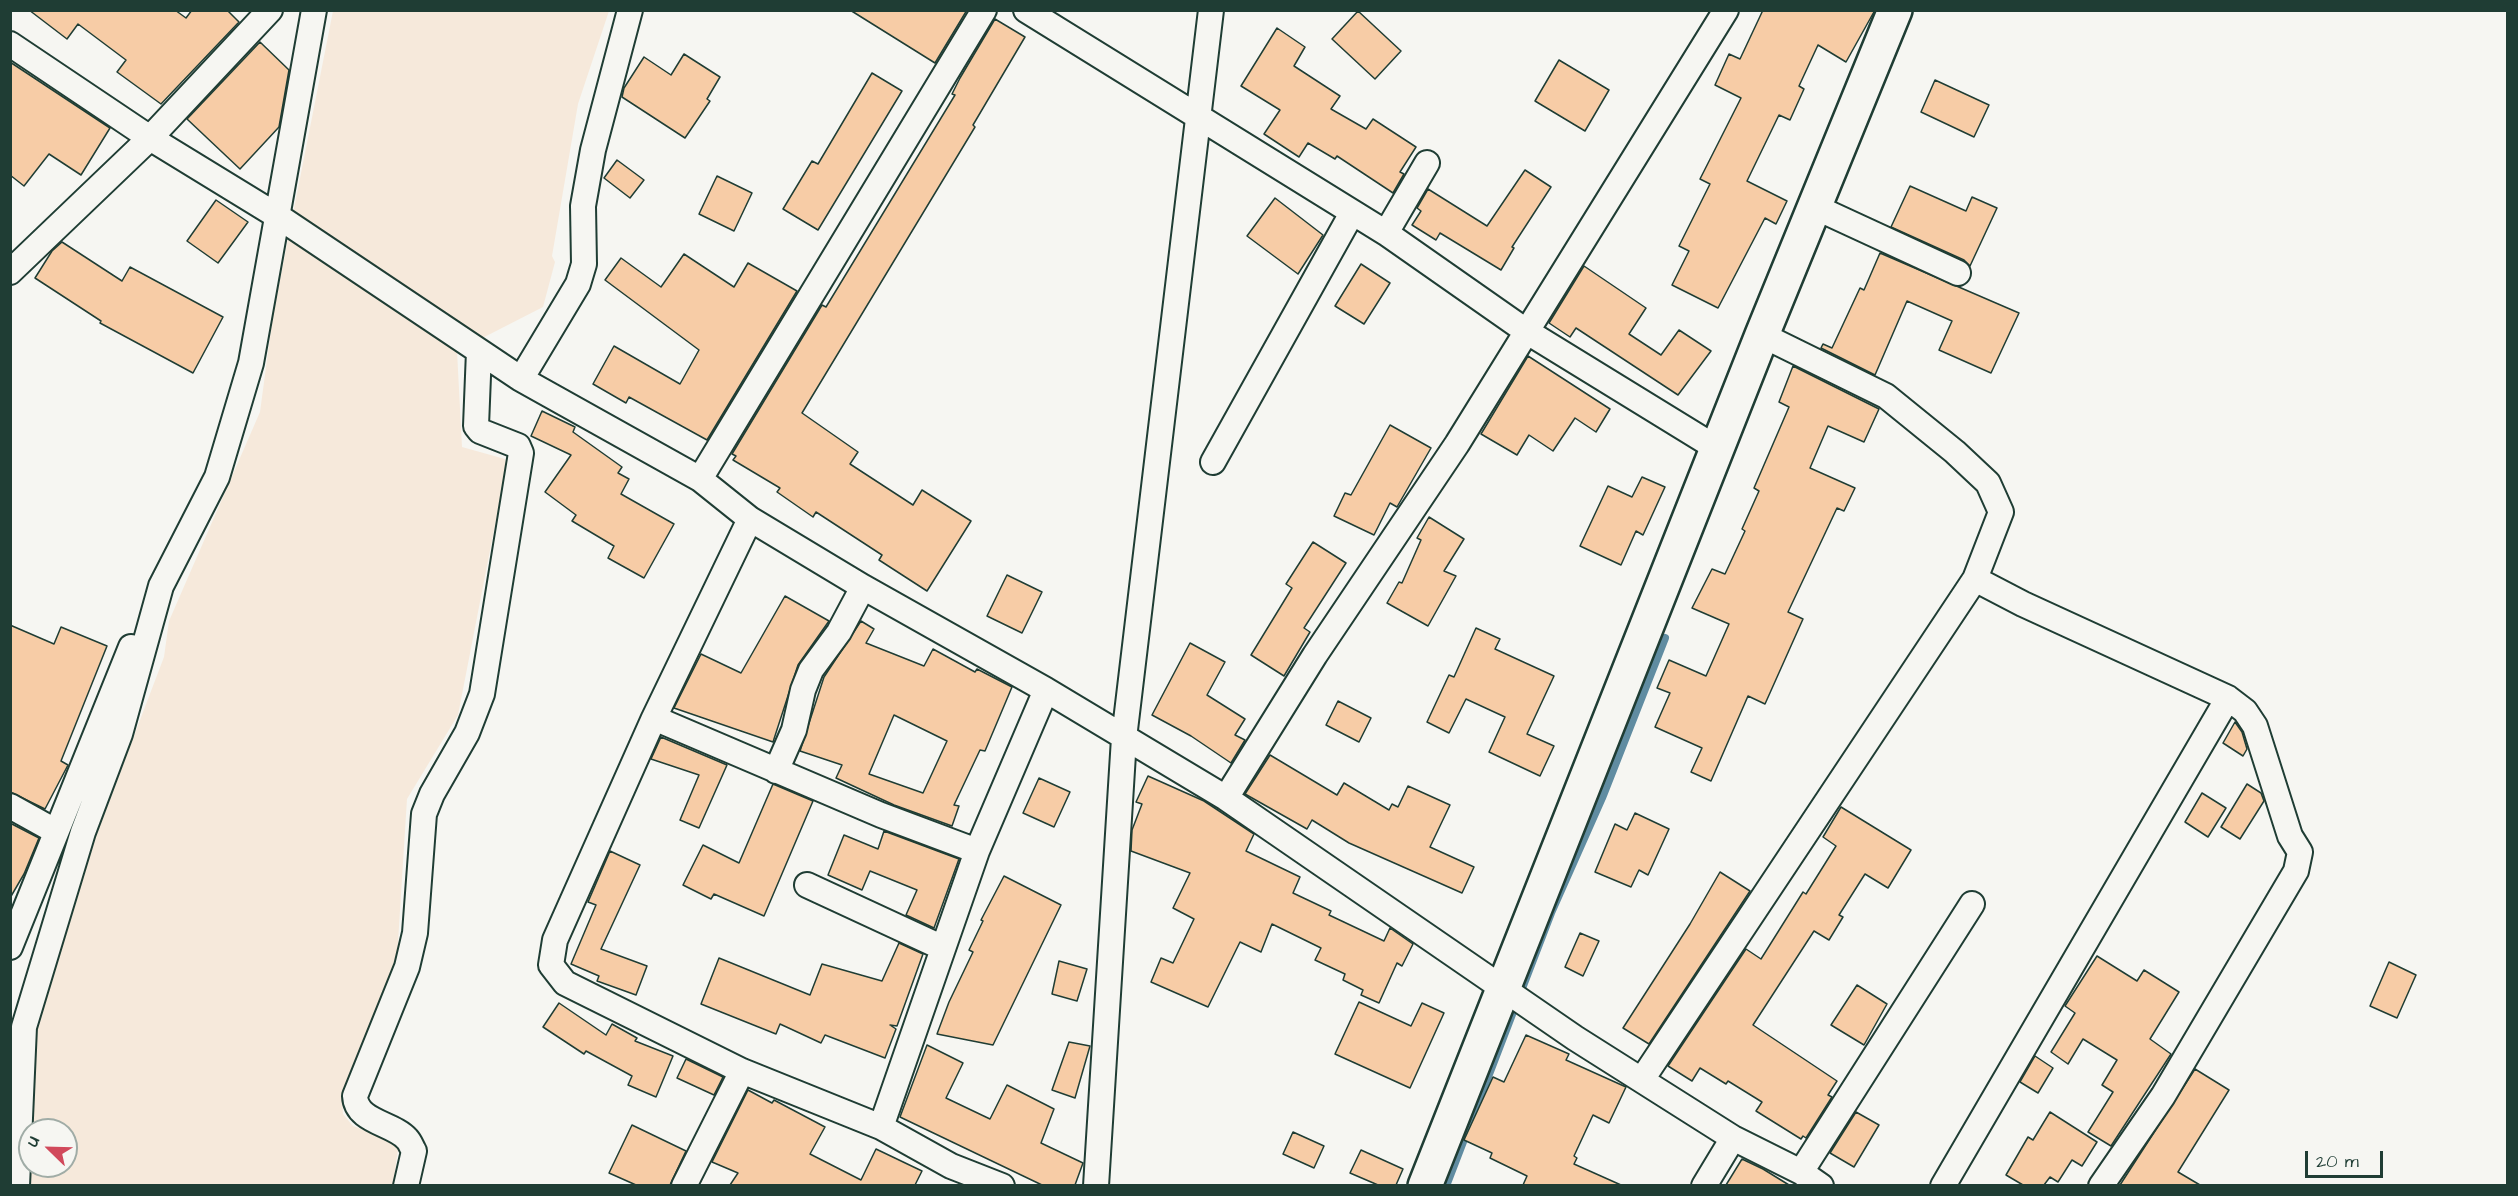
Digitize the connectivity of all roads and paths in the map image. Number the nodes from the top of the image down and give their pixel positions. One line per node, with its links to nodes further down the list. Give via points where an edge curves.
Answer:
1 (270, 10): 11 (street)
2 (314, 10): 15 (street)
3 (630, 10): 22 (street, via 593,150 583,206 584,264 578,284)
4 (984, 10): 25 (street)
5 (1026, 10): 10 (street)
6 (1210, 10): 10 (street)
7 (1726, 10): 19 (street)
8 (1895, 10): 13 (main road)
9 (10, 44): 11 (street)
10 (1197, 118): 14 (street); 33 (street)
11 (150, 138): 15 (street); 17 (street)
12 (1427, 164): 16 (street)
13 (1815, 207): 18 (street); 20 (main road)
14 (1352, 213): 16 (street); 24 (street)
15 (279, 217): 21 (street); 28 (street, via 251,363 217,477)
16 (1386, 233): 19 (street)
17 (10, 272)
18 (1958, 273)
19 (1526, 331): 23 (street); 35 (street)
20 (1762, 334): 23 (main road); 27 (street, via 1886,396 1988,483 2001,512)
21 (479, 351): 22 (street); 52 (street, via 476,426 518,446 521,453 482,694 467,733 424,814 415,933 407,967 355,1096 356,1103 368,1115 407,1138 414,1151)
22 (521, 379): 25 (street)
23 (1718, 449): 43 (main road)
24 (1213, 462)
25 (700, 479): 26 (street)
26 (750, 519): 29 (street); 32 (street)
27 (1975, 579): 31 (street); 45 (street)
28 (161, 585): 37 (street, via 134,640); 51 (street, via 120,734 83,831 24,1027)
29 (863, 587): 30 (street); 34 (street, via 839,632 811,670 794,730)
30 (1046, 690): 33 (street); 38 (street)
31 (2228, 698): 58 (street); 59 (street, via 2245,711 2255,726 2290,836 2300,852 2296,871 2163,1096)
32 (654, 718): 34 (street); 44 (street, via 555,940 551,965 565,983)
33 (1124, 738): 35 (street); 54 (street)
34 (776, 771): 38 (street)
35 (1226, 798): 43 (street)
36 (10, 806): 37 (street)
37 (55, 831): 41 (street)
38 (977, 851): 42 (street)
39 (807, 885): 42 (street)
40 (1972, 904): 48 (street)
41 (10, 947)
42 (943, 948): 46 (street)
43 (1505, 989): 45 (street, via 1575,1038); 55 (main road)
44 (742, 1071): 46 (street); 50 (street)
45 (1643, 1078): 47 (street)
46 (881, 1127): 49 (street)
47 (1733, 1138): 48 (street); 56 (street)
48 (1801, 1172): 57 (street)
49 (946, 1176): 53 (street)
50 (690, 1183)
51 (17, 1185)
52 (406, 1185)
53 (1002, 1185)
54 (1096, 1185)
55 (1425, 1185)
56 (1704, 1185)
57 (1821, 1185)
58 (1943, 1185)
59 (2101, 1185)

